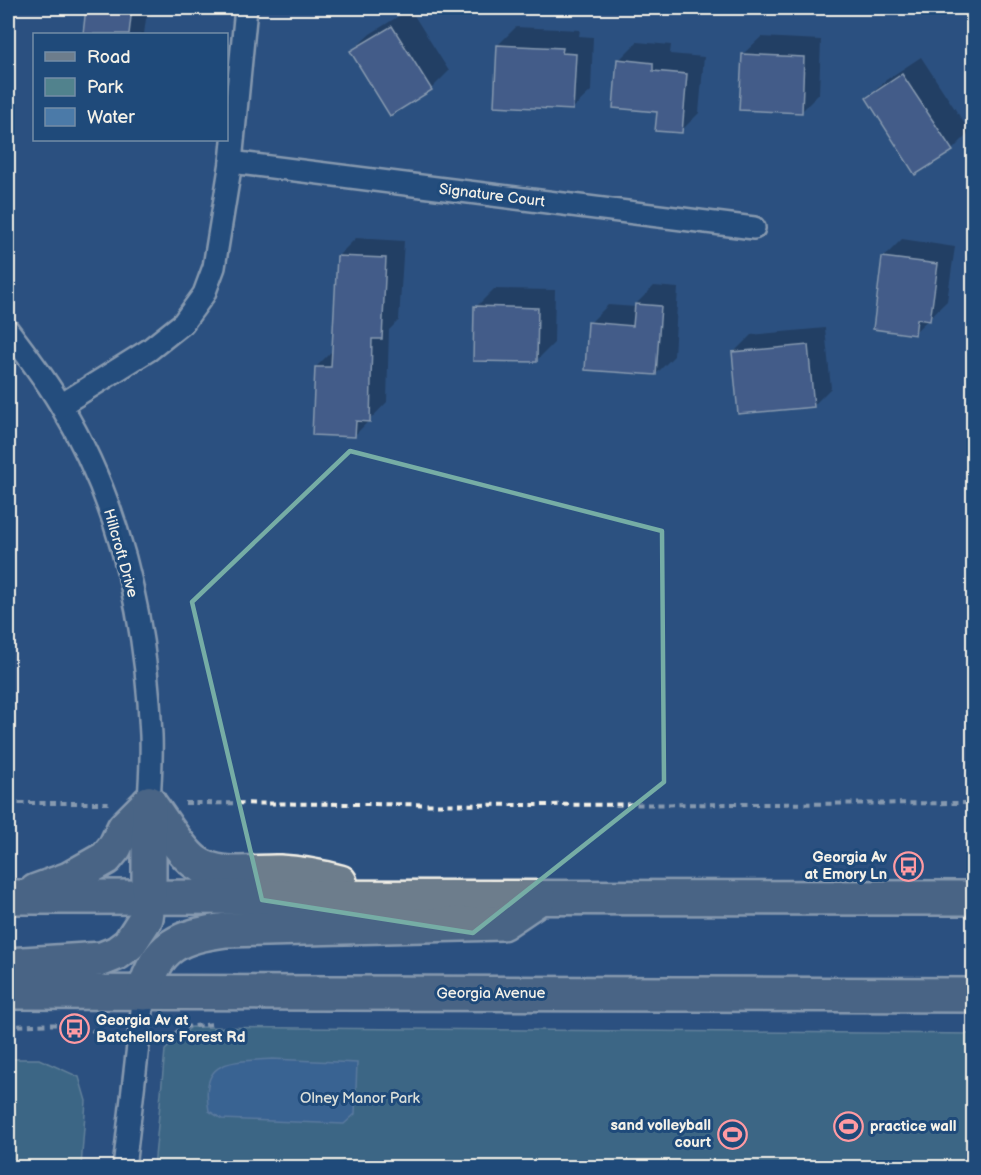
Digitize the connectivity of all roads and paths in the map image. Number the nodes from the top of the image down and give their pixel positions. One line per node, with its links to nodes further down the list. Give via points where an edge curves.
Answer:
1 (246, 8): 2 (street)
2 (231, 162): 3 (street, Signature Court); 5 (street, via 214,267 204,294 183,323 150,350)
3 (754, 228)
4 (8, 330): 5 (street, Hillcroft Drive)
5 (61, 405): 7 (street, Hillcroft Drive, via 91,463 115,524 134,589 151,736)
6 (8, 803): 7 (path)
7 (149, 803): 10 (main road, via 124,828 106,858 69,879); 11 (main road); 12 (main road, via 182,850 208,870 283,873 337,881)
8 (184, 803): 9 (path)
9 (974, 803)
10 (13, 897): 11 (main road)
11 (149, 897): 12 (main road); 15 (main road, via 146,918 129,944 117,953 77,961)
12 (397, 898): 13 (main road)
13 (539, 898): 14 (main road); 17 (main road, via 502,923 198,933 166,950 147,978)
14 (974, 898)
15 (8, 964)
16 (8, 992): 17 (main road, Georgia Avenue)
17 (144, 993): 18 (main road, Georgia Avenue); 21 (street)
18 (974, 995)
19 (8, 1026): 20 (path, via 76,1026)
20 (101, 1035)
21 (124, 1167)

